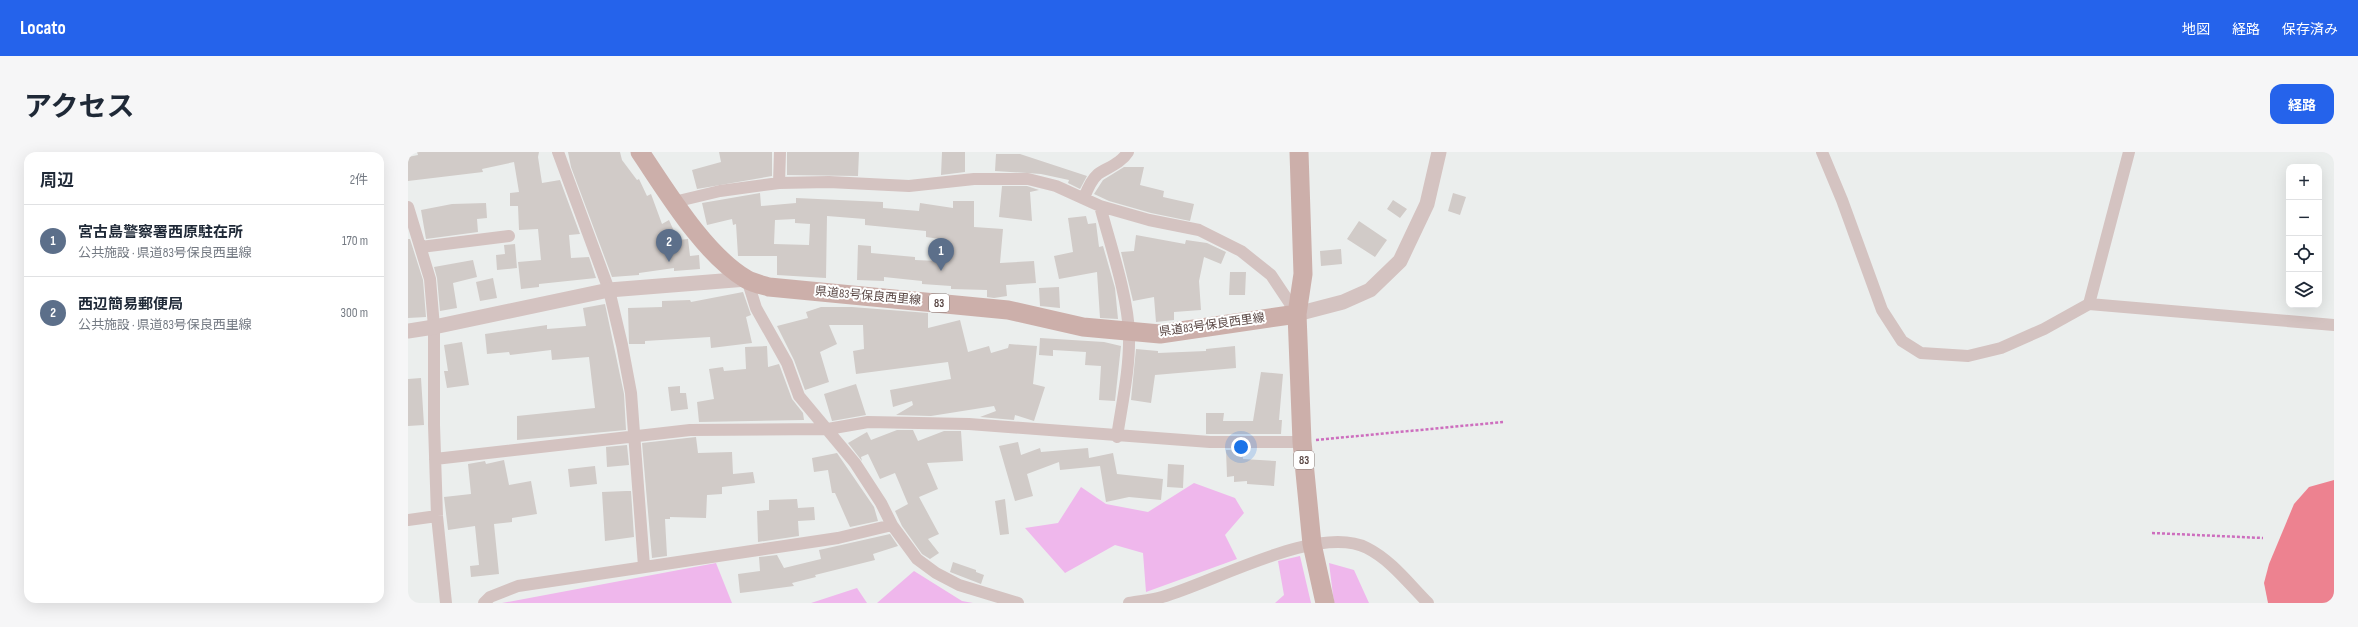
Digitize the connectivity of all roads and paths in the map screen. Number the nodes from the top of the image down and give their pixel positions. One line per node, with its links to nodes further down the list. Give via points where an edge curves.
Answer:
1 (558, 152): 17 (street)
2 (640, 152): 11 (main road, 県道83号保良西里線 / 83)
3 (780, 152): 9 (street)
4 (1128, 152): 10 (street, via 1124,159 1098,175)
5 (1299, 152): 19 (main road, 83, via 1303,274)
6 (1439, 152): 19 (street, via 1427,204 1400,261 1370,290 1344,302)
7 (1822, 152): 18 (street, via 1882,310 1902,341 1921,353 1968,356 2001,348 2044,329)
8 (2129, 152): 18 (street)
9 (779, 183): 10 (street, via 829,182 909,186 981,179 1028,179 1056,186); 11 (street, via 720,191)
10 (1084, 198): 12 (street)
11 (674, 202): 16 (main road, 県道83号保良西里線 / 83, via 730,268)
12 (1100, 206): 19 (street, via 1149,220 1199,230 1241,251 1272,275); 23 (street, via 1120,283)
13 (408, 207): 15 (street)
14 (508, 236): 15 (street)
15 (422, 247): 21 (street, via 430,279)
16 (747, 280): 17 (street); 23 (main road, 県道83号保良西里線 / 83, via 769,287 1008,310 1083,327); 25 (street, via 756,308 787,363 800,396)
17 (609, 290): 21 (street); 26 (street, via 632,394)
18 (2089, 304): 20 (street)
19 (1297, 314): 23 (main road, 県道83号保良西里線 / 83, via 1160,334); 28 (main road, 83)
20 (2334, 325)
21 (434, 327): 22 (street); 29 (street)
22 (408, 330)
23 (1129, 332): 27 (street, via 1128,362)
24 (1503, 422): 28 (path)
25 (828, 429): 26 (street, via 690,430); 27 (street, via 868,422 914,422 969,424); 32 (street, via 855,463)
26 (635, 436): 29 (street); 36 (street)
27 (1117, 437): 28 (street, via 1210,442)
28 (1302, 442): 35 (main road, 83)
29 (435, 459): 30 (street)
30 (437, 516): 31 (street); 37 (street)
31 (408, 520)
32 (892, 525): 36 (street, via 838,538); 39 (street, via 917,558 936,573 959,585)
33 (2152, 533): 34 (path)
34 (2263, 538)
35 (1312, 544): 40 (street, via 1162,597); 41 (main road, 83); 42 (street, via 1353,543 1367,548 1384,559)
36 (644, 566): 38 (street, via 518,586 490,597)
37 (446, 603)
38 (484, 603)
39 (1018, 603)
40 (1129, 603)
41 (1325, 603)
42 (1428, 603)

